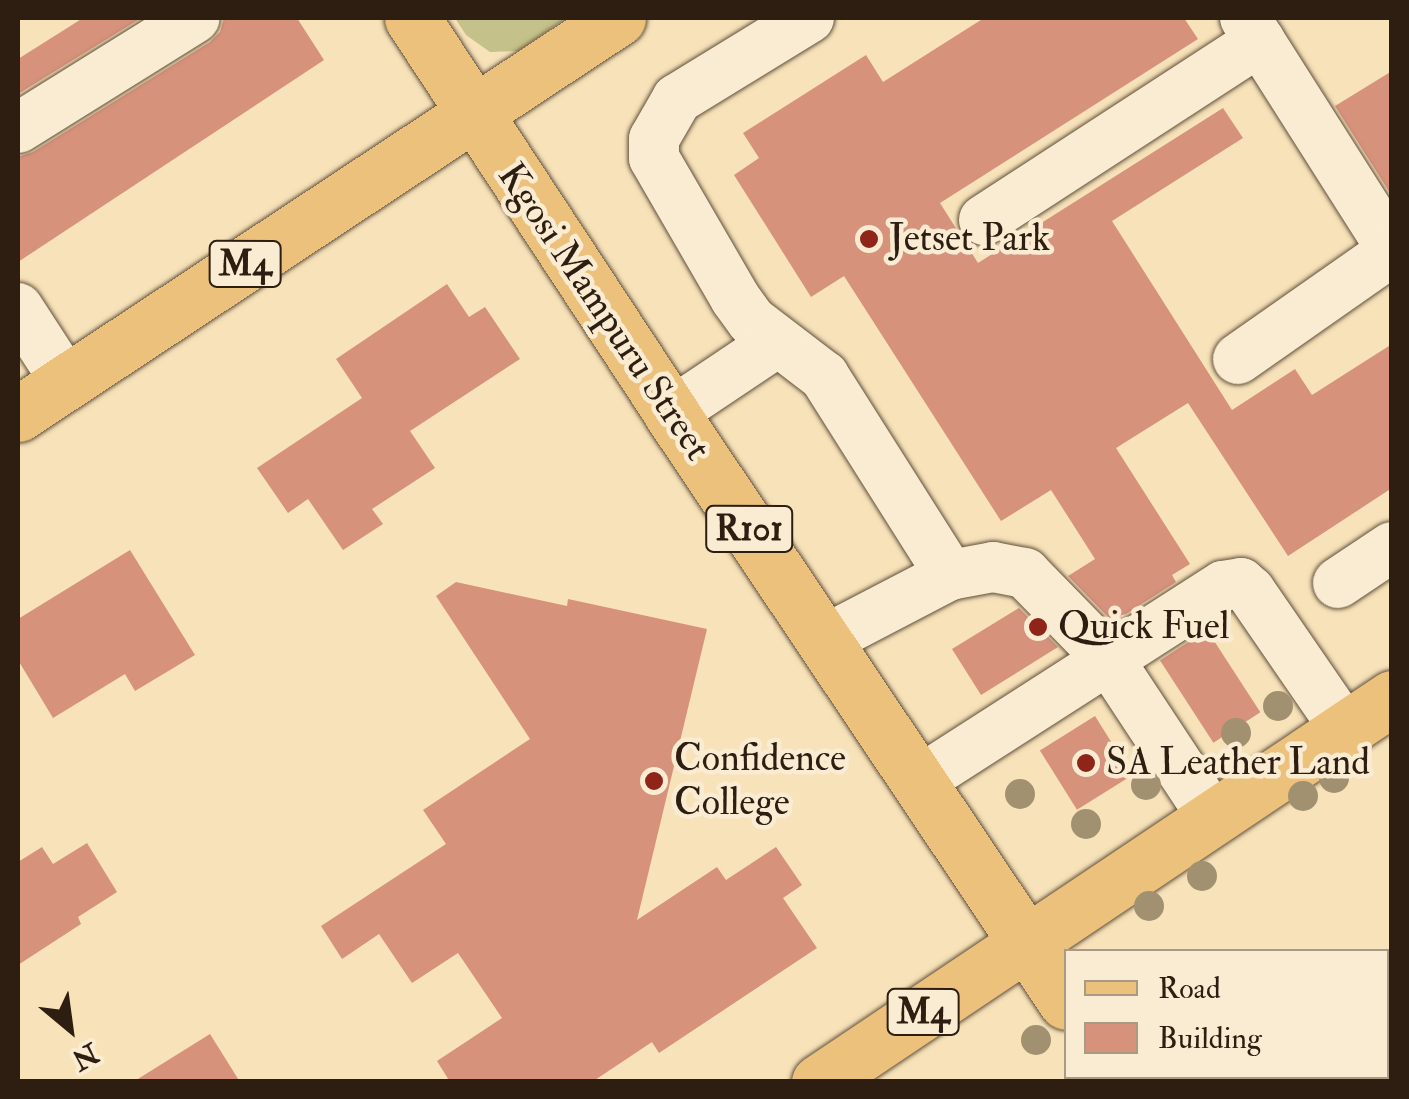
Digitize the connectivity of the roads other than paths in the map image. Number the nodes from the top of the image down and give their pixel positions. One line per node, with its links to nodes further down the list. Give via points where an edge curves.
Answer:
1 (195, 18): 7 (lane)
2 (412, 18): 6 (main road, Kgosi Mampuru Street / R101)
3 (618, 18): 6 (main road, M4)
4 (809, 18): 11 (lane, via 677,99 654,139 661,178 735,298)
5 (1252, 29): 8 (lane); 9 (lane)
6 (473, 114): 13 (main road, M4); 14 (main road, Kgosi Mampuru Street / R101)
7 (18, 128)
8 (984, 220)
9 (1392, 250): 12 (lane)
10 (18, 308): 13 (lane)
11 (778, 342): 14 (lane); 17 (lane, via 824,376)
12 (1238, 360)
13 (66, 382): 15 (main road, M4)
14 (671, 413): 19 (main road, Kgosi Mampuru Street / R101)
15 (18, 414)
16 (1392, 547): 18 (lane)
17 (950, 575): 19 (lane); 20 (lane, via 993,567 1026,573)
18 (1338, 583)
19 (825, 640): 23 (main road, Kgosi Mampuru Street / R101)
20 (1108, 658): 22 (lane, via 1222,586 1240,583); 23 (lane); 24 (lane)
21 (1392, 698): 22 (main road, M4)
22 (1345, 729): 24 (main road, M4)
23 (919, 780): 25 (main road, Kgosi Mampuru Street / R101)
24 (1213, 818): 25 (main road, M4)
25 (1027, 943): 26 (main road, Kgosi Mampuru Street / R101); 27 (main road, M4)
26 (1064, 999)
27 (818, 1082)

